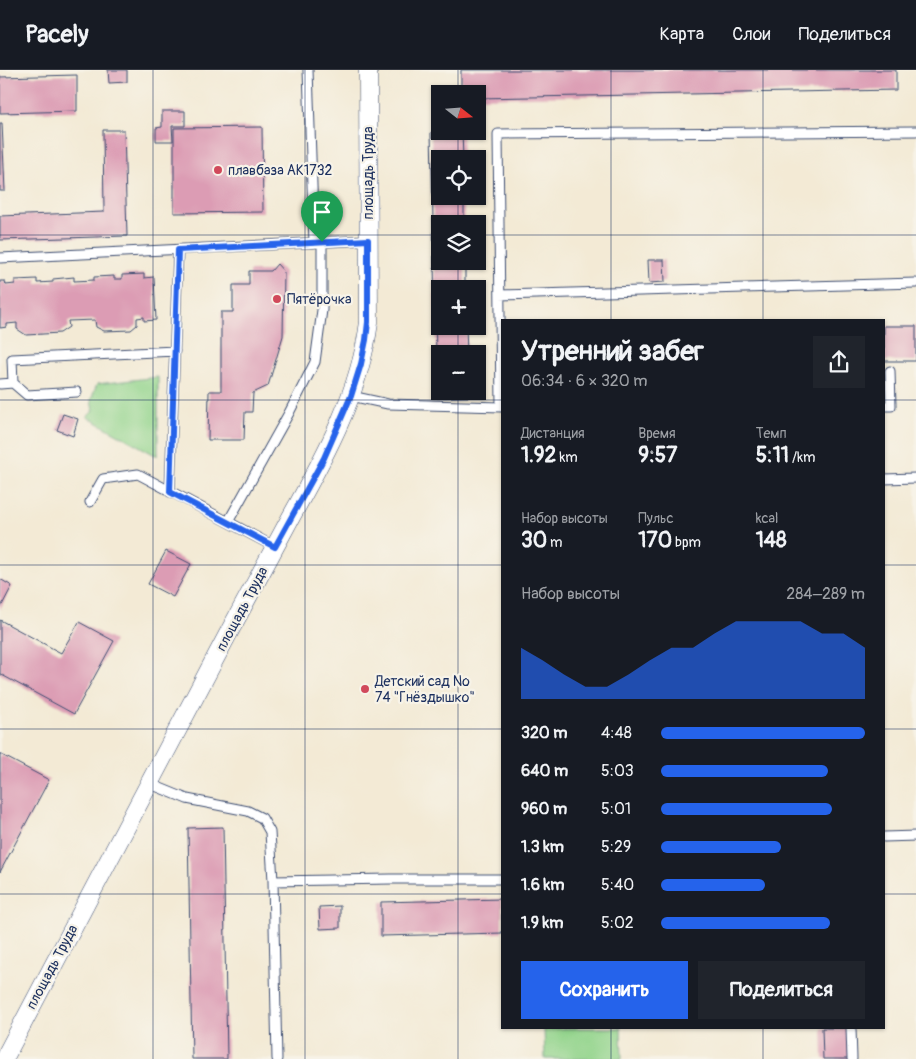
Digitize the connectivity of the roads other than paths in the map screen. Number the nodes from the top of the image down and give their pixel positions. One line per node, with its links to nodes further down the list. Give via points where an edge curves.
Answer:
1 (308, 70): 5 (lane)
2 (368, 70): 4 (street, площадь Труда)
3 (916, 131): 9 (lane, via 498,134)
4 (368, 240): 5 (lane); 16 (street, площадь Труда, via 368,322 361,364)
5 (318, 242): 6 (lane); 23 (lane, via 322,310 314,362)
6 (178, 250): 7 (lane); 10 (lane)
7 (0, 258)
8 (916, 284): 9 (lane)
9 (500, 295): 11 (lane)
10 (175, 350): 13 (lane, via 12,358); 21 (lane)
11 (501, 351)
12 (890, 371): 17 (lane, via 891,406)
13 (13, 383): 14 (lane); 15 (lane, via 27,395)
14 (0, 384)
15 (77, 392)
16 (351, 396): 18 (lane, via 388,404); 24 (street, площадь Труда, via 324,458)
17 (885, 406)
18 (501, 407)
19 (916, 478): 20 (lane)
20 (885, 479)
21 (170, 492): 22 (lane, via 138,474 103,479); 23 (lane)
22 (90, 502)
23 (228, 522): 24 (lane)
24 (275, 547): 25 (street, площадь Труда)
25 (148, 783): 29 (lane, via 187,799 248,810 262,818 270,832); 31 (street, площадь Труда)
26 (916, 836): 27 (lane)
27 (885, 837)
28 (501, 879): 29 (lane)
29 (273, 881): 32 (lane)
30 (851, 1029): 33 (lane)
31 (4, 1059)
32 (277, 1059)
33 (852, 1059)

